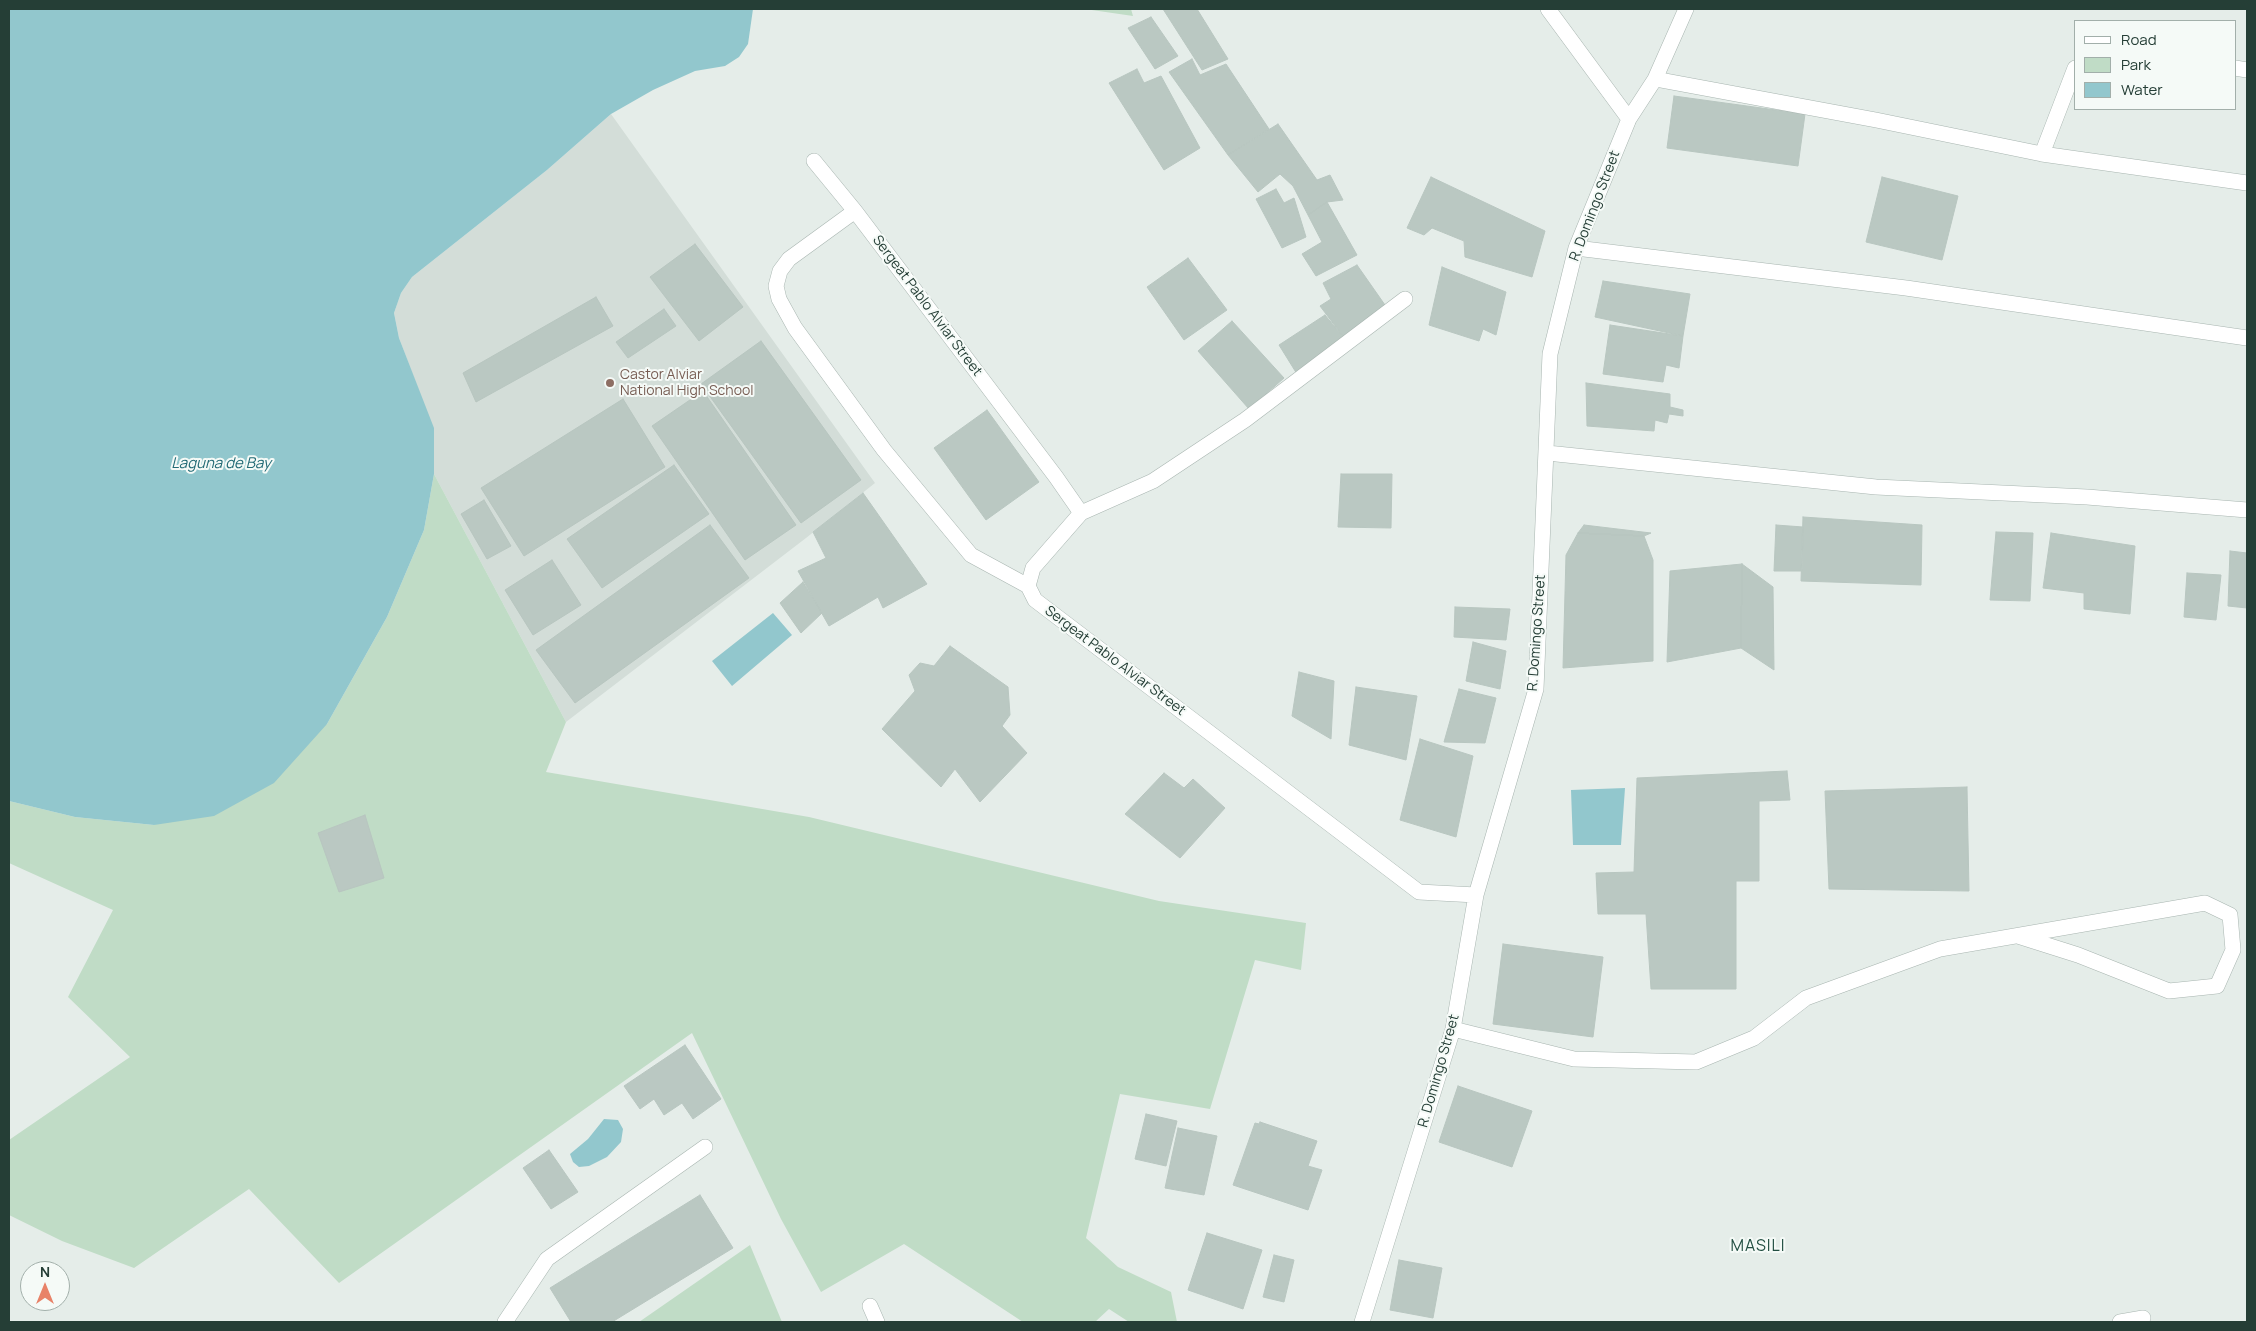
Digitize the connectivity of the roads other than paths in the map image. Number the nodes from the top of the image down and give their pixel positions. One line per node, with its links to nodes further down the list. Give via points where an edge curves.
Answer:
1 (1548, 9): 5 (street)
2 (1686, 9): 4 (street, R. Domingo Street)
3 (2074, 71): 6 (street)
4 (1654, 79): 5 (street, R. Domingo Street); 6 (street)
5 (1629, 119): 10 (street, R. Domingo Street)
6 (2042, 154): 8 (street)
7 (814, 161): 9 (street, Sergeat Pablo Alviar Street)
8 (2247, 183)
9 (855, 211): 15 (street, Sergeat Pablo Alviar Street); 16 (street, via 789,259 780,271 776,286 779,299 812,352 884,450 971,555)
10 (1576, 248): 12 (street, via 1906,288); 13 (street, R. Domingo Street, via 1550,354)
11 (1405, 299): 15 (street, via 1245,420 1152,481)
12 (2247, 338)
13 (1547, 453): 14 (street, via 1876,487 2087,497); 17 (street, R. Domingo Street, via 1536,689)
14 (2247, 510)
15 (1081, 513): 16 (street, via 1033,568)
16 (1028, 586): 17 (street, Sergeat Pablo Alviar Street, via 1035,600 1418,892)
17 (1476, 895): 19 (street, R. Domingo Street)
18 (2018, 936): 18 (street, via 2078,955 2169,991 2217,986 2233,950 2230,916 2205,903); 19 (street, via 1940,949 1806,998 1754,1038 1696,1062 1574,1059)
19 (1453, 1029): 25 (street, R. Domingo Street)
20 (705, 1147): 23 (street, via 547,1258)
21 (870, 1306): 24 (street)
22 (2143, 1318): 26 (street)
23 (505, 1322)
24 (877, 1322)
25 (1362, 1322)
26 (2120, 1322)

